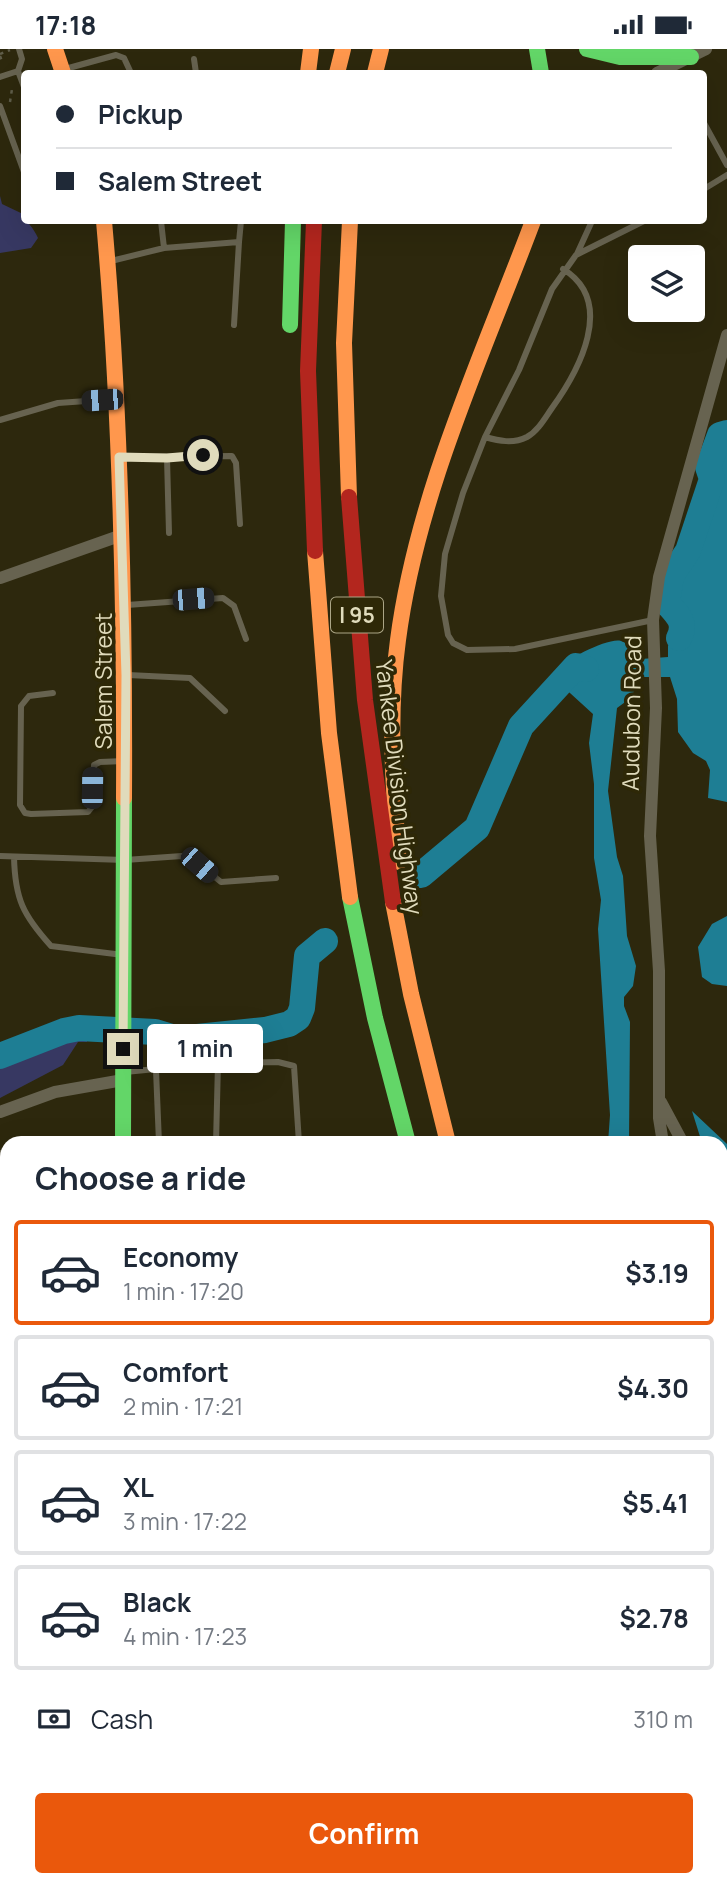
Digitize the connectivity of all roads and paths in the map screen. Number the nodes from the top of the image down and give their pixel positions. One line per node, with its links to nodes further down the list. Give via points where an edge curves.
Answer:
1 (13, 49): 10 (path)
2 (19, 49): 23 (lane)
3 (55, 49): 14 (main road)
4 (311, 49): 18 (main road)
5 (343, 49): 19 (main road)
6 (381, 49): 20 (main road)
7 (537, 49): 21 (main road)
8 (587, 49): 11 (main road, via 620,57)
9 (706, 49): 11 (street)
10 (0, 55): 13 (path)
11 (691, 57): 22 (street)
12 (194, 59): 17 (lane)
13 (3, 64)
14 (62, 70)
15 (65, 70): 16 (lane, via 116,55 124,58)
16 (130, 70)
17 (196, 70)
18 (308, 70)
19 (338, 70)
20 (376, 70)
21 (540, 70)
22 (663, 70)
23 (19, 71): 24 (lane); 25 (lane)
24 (0, 77)
25 (21, 77)
26 (0, 106): 28 (lane)
27 (707, 128): 29 (lane)
28 (21, 157)
29 (727, 165)
30 (727, 175): 31 (lane)
31 (707, 187)
32 (104, 224): 44 (main road, Salem Street)
33 (161, 224): 42 (lane)
34 (241, 224): 41 (lane)
35 (293, 224): 57 (main road, via 291,351)
36 (314, 224): 57 (main road, I 95, via 306,303)
37 (350, 224): 71 (main road, Yankee Division Highway / I 95, via 345,399 358,622 383,859)
38 (532, 224): 71 (main road, via 438,474 415,550 400,628 390,754)
39 (591, 224): 43 (lane)
40 (638, 224): 43 (lane)
41 (239, 242): 42 (lane); 46 (lane)
42 (164, 248): 44 (lane)
43 (576, 255): 45 (lane)
44 (109, 262): 49 (main road, Salem Street)
45 (564, 269): 51 (lane); 51 (lane, via 580,285 588,310 589,337 580,364 528,436 507,442)
46 (234, 325)
47 (727, 335): 48 (street, Audubon Road)
48 (724, 360): 60 (street, Audubon Road, via 659,577)
49 (117, 399): 50 (lane, via 58,403); 52 (main road, Salem Street)
50 (0, 420)
51 (485, 437): 60 (lane, via 454,522 442,576 443,617 453,643 467,650 515,649)
52 (119, 457): 53 (lane); 56 (main road, Salem Street)
53 (167, 458): 54 (lane, via 232,456); 55 (lane)
54 (240, 524)
55 (169, 533)
56 (122, 535): 58 (street); 59 (main road, Salem Street)
57 (316, 573): 81 (main road, I 95, via 335,785 358,942)
58 (0, 577)
59 (125, 605): 61 (lane, via 223,598 234,606); 62 (main road, Salem Street)
60 (653, 620): 75 (street, Audubon Road, via 656,708 650,836)
61 (246, 639)
62 (126, 675): 64 (lane, via 190,678); 65 (main road, Salem Street)
63 (53, 693): 65 (lane, via 29,696 21,706 23,811 87,813 92,807 95,764)
64 (225, 711)
65 (126, 761): 68 (main road, Salem Street)
66 (0, 856): 67 (lane)
67 (14, 857): 68 (lane); 70 (lane, via 15,881 26,918 51,946)
68 (125, 860): 69 (lane, via 190,857 221,882); 70 (main road, Salem Street)
69 (276, 878)
70 (124, 955): 74 (main road, Salem Street)
71 (412, 1006): 82 (main road, Yankee Division Highway / I 95)
72 (218, 1063): 73 (lane); 79 (lane); 80 (lane, via 294,1066)
73 (156, 1070): 74 (lane); 78 (lane)
74 (123, 1076): 76 (street, via 55,1092); 77 (main road, Salem Street)
75 (661, 1101): 83 (street, Audubon Road); 84 (street, Audubon Road)
76 (0, 1112)
77 (123, 1136)
78 (161, 1136)
79 (216, 1136)
80 (299, 1136)
81 (406, 1136)
82 (446, 1136)
83 (663, 1136)
84 (679, 1136)

